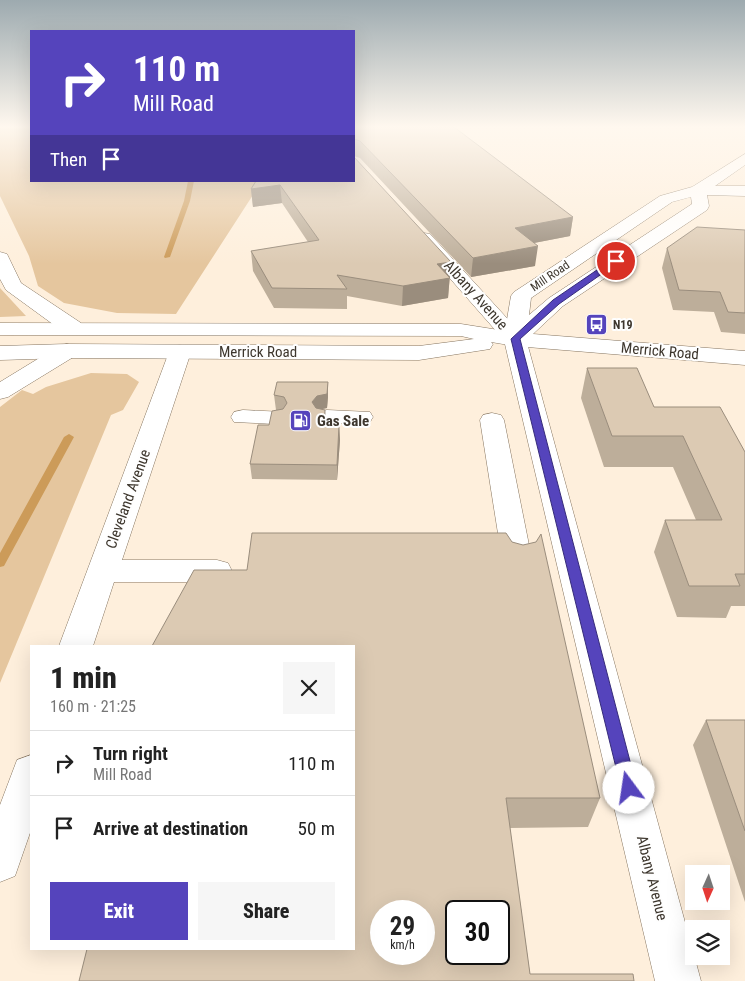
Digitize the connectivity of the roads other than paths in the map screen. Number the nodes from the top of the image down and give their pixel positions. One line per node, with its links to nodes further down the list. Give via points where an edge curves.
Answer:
1 (723, 173): 2 (main road, Mill Road)
2 (698, 190): 3 (main road); 8 (main road, Mill Road, via 701,206 556,302); 8 (main road, Mill Road, via 666,199 521,296)
3 (745, 192)
4 (414, 226): 8 (main road, Albany Avenue)
5 (0, 258): 7 (main road, via 12,286)
6 (0, 328): 7 (main road, Merrick Road)
7 (73, 328): 8 (main road, Merrick Road, via 461,330)
8 (515, 339): 10 (main road, Merrick Road, via 418,353); 12 (main road, Merrick Road); 25 (main road, Albany Avenue)
9 (67, 351): 10 (main road, Merrick Road); 11 (main road, Merrick Road); 13 (main road)
10 (180, 352): 20 (main road, Cleveland Avenue)
11 (0, 353)
12 (745, 358)
13 (0, 392)
14 (243, 417): 15 (main road)
15 (275, 417)
16 (327, 417): 17 (main road)
17 (361, 417)
18 (492, 420): 19 (main road)
19 (518, 565)
20 (102, 571): 21 (main road); 22 (main road, Cleveland Avenue)
21 (217, 571)
22 (76, 645)
23 (30, 776): 24 (main road)
24 (0, 862)
25 (678, 981)

